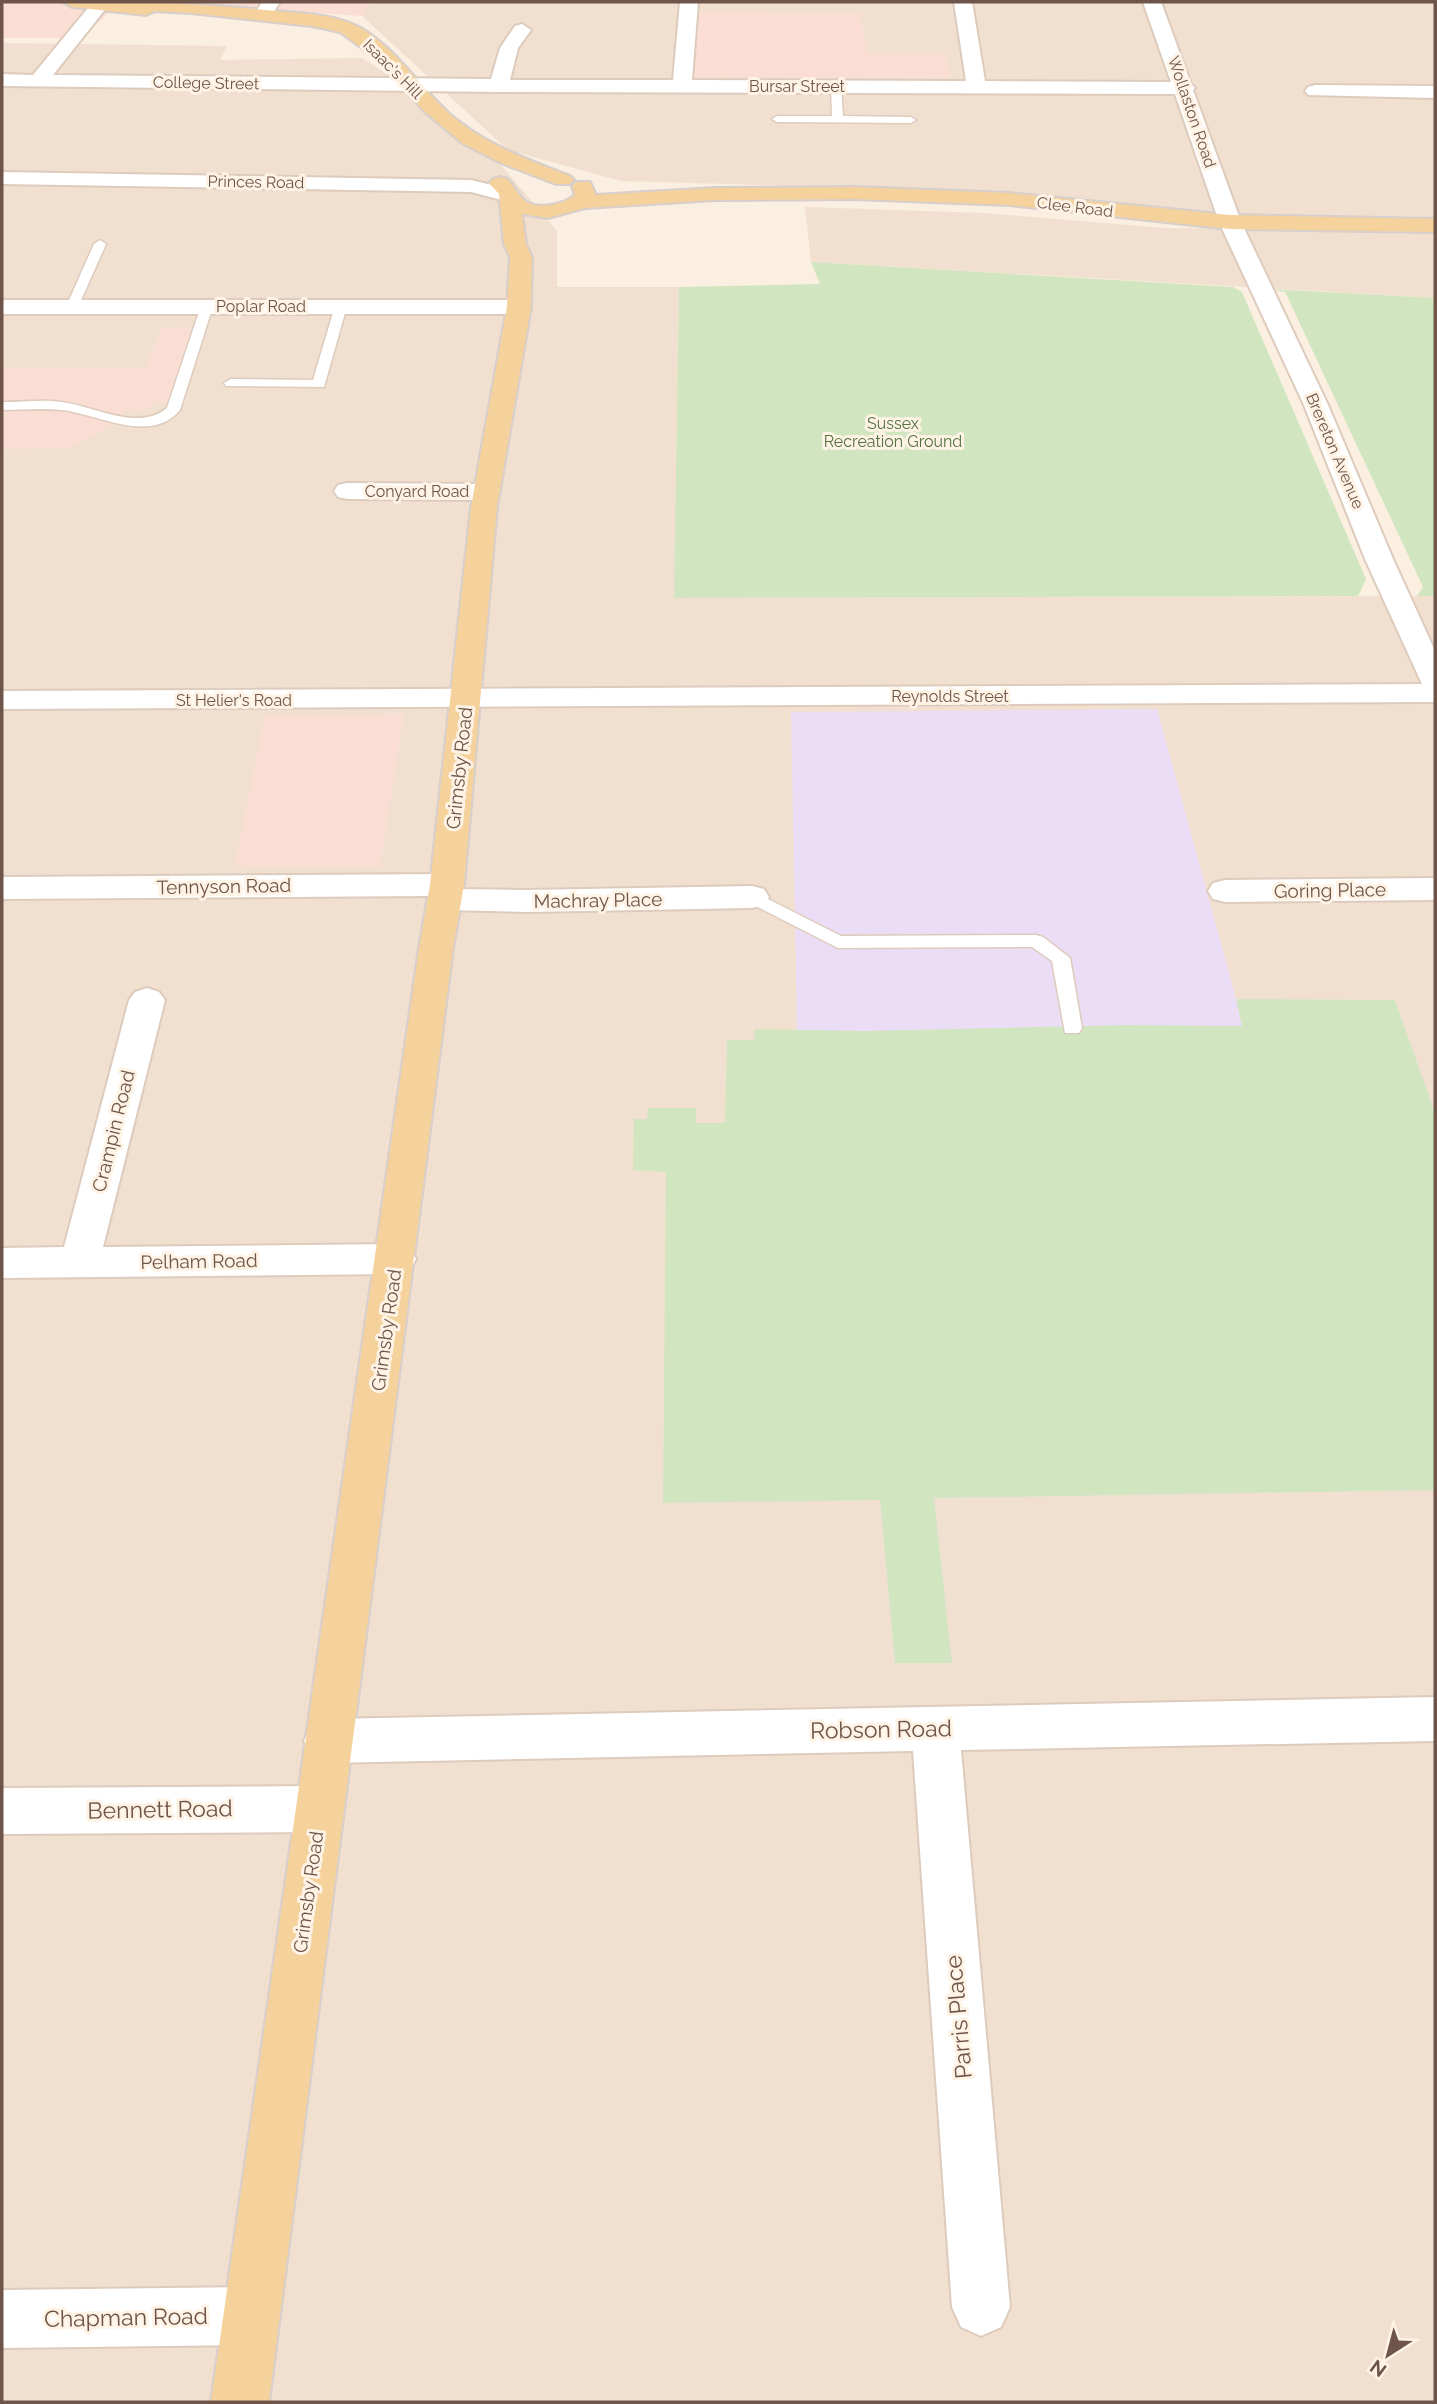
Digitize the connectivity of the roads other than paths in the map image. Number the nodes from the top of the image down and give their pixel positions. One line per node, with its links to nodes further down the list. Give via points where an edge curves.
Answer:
1 (72, 2): 5 (main road, Isaac's Hill)
2 (689, 2): 12 (street)
3 (963, 2): 14 (street)
4 (1152, 2): 15 (street, Wollaston Road)
5 (107, 4): 6 (main road, Isaac's Hill, via 238,17); 9 (street)
6 (267, 9): 10 (main road, Isaac's Hill, via 355,32 376,47)
7 (522, 30): 11 (street, via 509,48)
8 (2, 80): 9 (street, College Street)
9 (38, 81): 10 (street, College Street)
10 (410, 85): 11 (street, Bursar Street); 21 (main road, Isaac's Hill)
11 (499, 86): 12 (street, Bursar Street)
12 (682, 86): 13 (street, Bursar Street)
13 (836, 86): 14 (street, Bursar Street); 19 (lane)
14 (976, 86): 15 (street, Bursar Street)
15 (1185, 88): 28 (street, Wollaston Road)
16 (1315, 91): 17 (street)
17 (1435, 92)
18 (777, 119): 19 (lane)
19 (838, 120): 20 (lane)
20 (911, 120)
21 (457, 130): 22 (main road, Isaac's Hill); 23 (main road, Isaac's Hill, via 470,153)
22 (521, 163): 23 (street); 26 (main road, Isaac's Hill)
23 (488, 171): 25 (street); 27 (main road, Isaac's Hill)
24 (2, 178): 25 (street, Princes Road)
25 (416, 185): 27 (street, Princes Road, via 471,186)
26 (575, 193): 27 (main road, via 530,181); 27 (main road, via 535,210 515,204); 28 (main road, Clee Road, via 957,196); 31 (main road)
27 (509, 196): 31 (main road, Grimsby Road)
28 (1230, 222): 29 (main road, Clee Road); 41 (street, Brereton Avenue, via 1316,405)
29 (1435, 226)
30 (100, 244): 35 (lane)
31 (521, 257): 36 (main road, Grimsby Road)
32 (207, 306): 33 (street, Poplar Road); 35 (street, Poplar Road); 38 (lane, via 173,410 162,419 137,423 60,406)
33 (341, 306): 36 (street, Poplar Road); 37 (lane, via 319,384)
34 (2, 307): 35 (street, Poplar Road)
35 (72, 307)
36 (519, 307): 40 (main road, Grimsby Road)
37 (231, 383)
38 (2, 406)
39 (347, 491): 40 (street, Conyard Road)
40 (487, 492): 43 (main road, Grimsby Road)
41 (1435, 682)
42 (1435, 693): 43 (street, Reynolds Street)
43 (466, 699): 44 (street, St Helier's Road); 48 (main road, Grimsby Road)
44 (2, 700)
45 (2, 888): 48 (street, Tennyson Road)
46 (1435, 889): 47 (street, Goring Place)
47 (1225, 891)
48 (446, 892): 49 (street, Machray Place, via 527,901); 52 (main road, Grimsby Road)
49 (752, 897): 51 (lane, via 838,942 1036,941 1061,958)
50 (147, 1000): 53 (street, Crampin Road)
51 (1072, 1028)
52 (396, 1259): 53 (street, Pelham Road); 57 (main road, Grimsby Road)
53 (80, 1262): 54 (street, Pelham Road)
54 (2, 1263)
55 (1435, 1719): 56 (street, Robson Road)
56 (935, 1728): 57 (street, Robson Road); 60 (street, Parris Place)
57 (328, 1741): 58 (main road, Grimsby Road)
58 (319, 1809): 59 (street, Bennett Road); 61 (main road, Grimsby Road)
59 (2, 1811)
60 (981, 2306)
61 (250, 2316): 62 (street, Chapman Road); 63 (main road, Grimsby Road)
62 (2, 2319)
63 (240, 2402)

